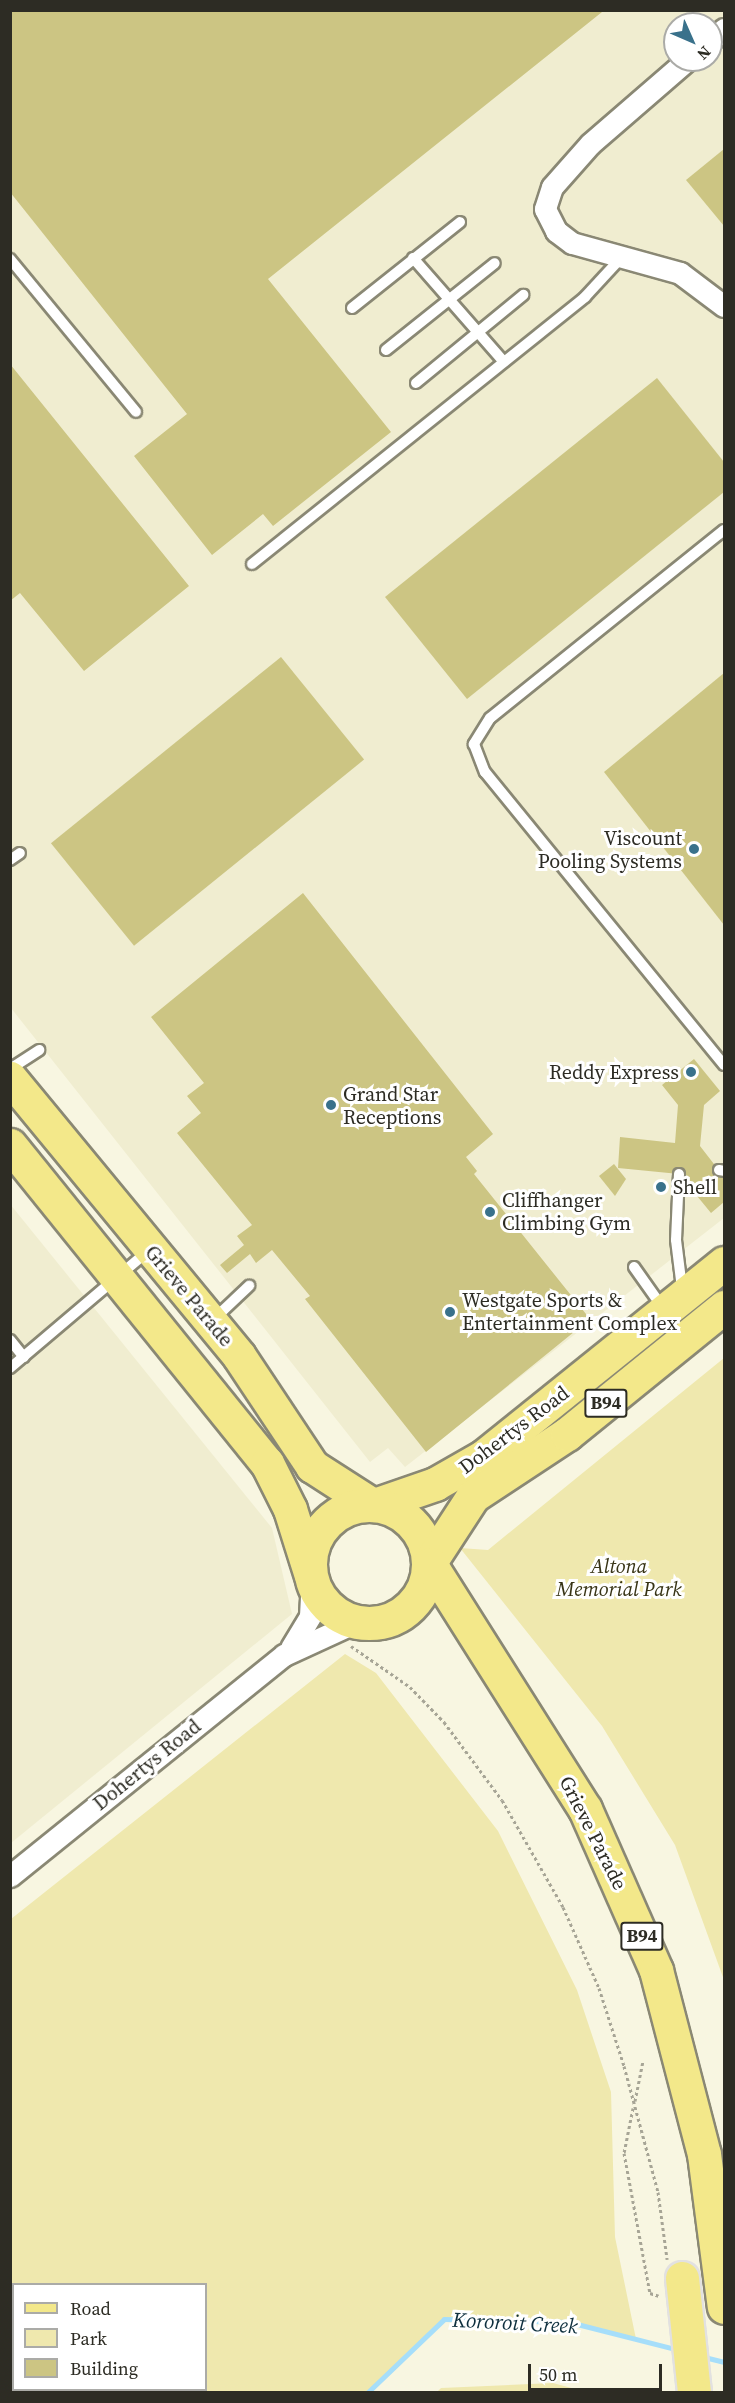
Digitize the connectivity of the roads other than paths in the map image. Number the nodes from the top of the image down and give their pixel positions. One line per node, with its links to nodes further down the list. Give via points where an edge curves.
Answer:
1 (673, 72): 4 (street, via 596,137 545,199 547,218 560,235)
2 (460, 222): 3 (lane)
3 (413, 258): 8 (lane); 10 (lane)
4 (621, 258): 9 (street, via 680,273); 13 (lane, via 585,297)
5 (10, 259): 15 (lane)
6 (495, 263): 8 (lane)
7 (523, 295): 11 (lane)
8 (449, 299): 11 (lane); 12 (lane)
9 (724, 306)
10 (352, 308)
11 (478, 332): 13 (lane); 14 (lane)
12 (386, 350)
13 (504, 362): 17 (lane)
14 (416, 383)
15 (136, 412)
16 (724, 530): 21 (lane, via 490,718 474,744 485,772)
17 (252, 564)
18 (20, 853): 19 (lane)
19 (10, 860)
20 (39, 1050): 22 (lane)
21 (724, 1065)
22 (10, 1069)
23 (10, 1078): 26 (main road, Grieve Parade)
24 (10, 1145): 29 (main road)
25 (679, 1174): 31 (lane)
26 (149, 1250): 29 (lane); 33 (main road, Grieve Parade)
27 (724, 1263): 31 (main road, Dohertys Road / B94)
28 (634, 1267): 31 (lane)
29 (116, 1277): 35 (lane); 39 (main road, via 267,1463 290,1509)
30 (249, 1286): 33 (lane)
31 (674, 1304): 37 (main road, Dohertys Road / B94, via 466,1468)
32 (722, 1313): 38 (main road, Dohertys Road / B94, via 567,1434 473,1496)
33 (211, 1323): 37 (main road, Grieve Parade, via 312,1467)
34 (10, 1340): 35 (lane)
35 (24, 1357): 36 (lane)
36 (10, 1368)
37 (373, 1504): 38 (main road, via 411,1523); 39 (main road, B94, via 347,1510 326,1524 313,1545)
38 (430, 1563): 40 (main road, via 406,1608 386,1621); 44 (main road, Grieve Parade / B94, via 585,1809 652,1961 691,2093)
39 (311, 1576): 40 (main road, via 324,1603); 41 (street, Dohertys Road, via 310,1617)
40 (348, 1627): 41 (street, Dohertys Road)
41 (284, 1655): 42 (street, Dohertys Road)
42 (10, 1876)
43 (674, 2282): 45 (main road, bridge)
44 (724, 2301)
45 (694, 2392)

